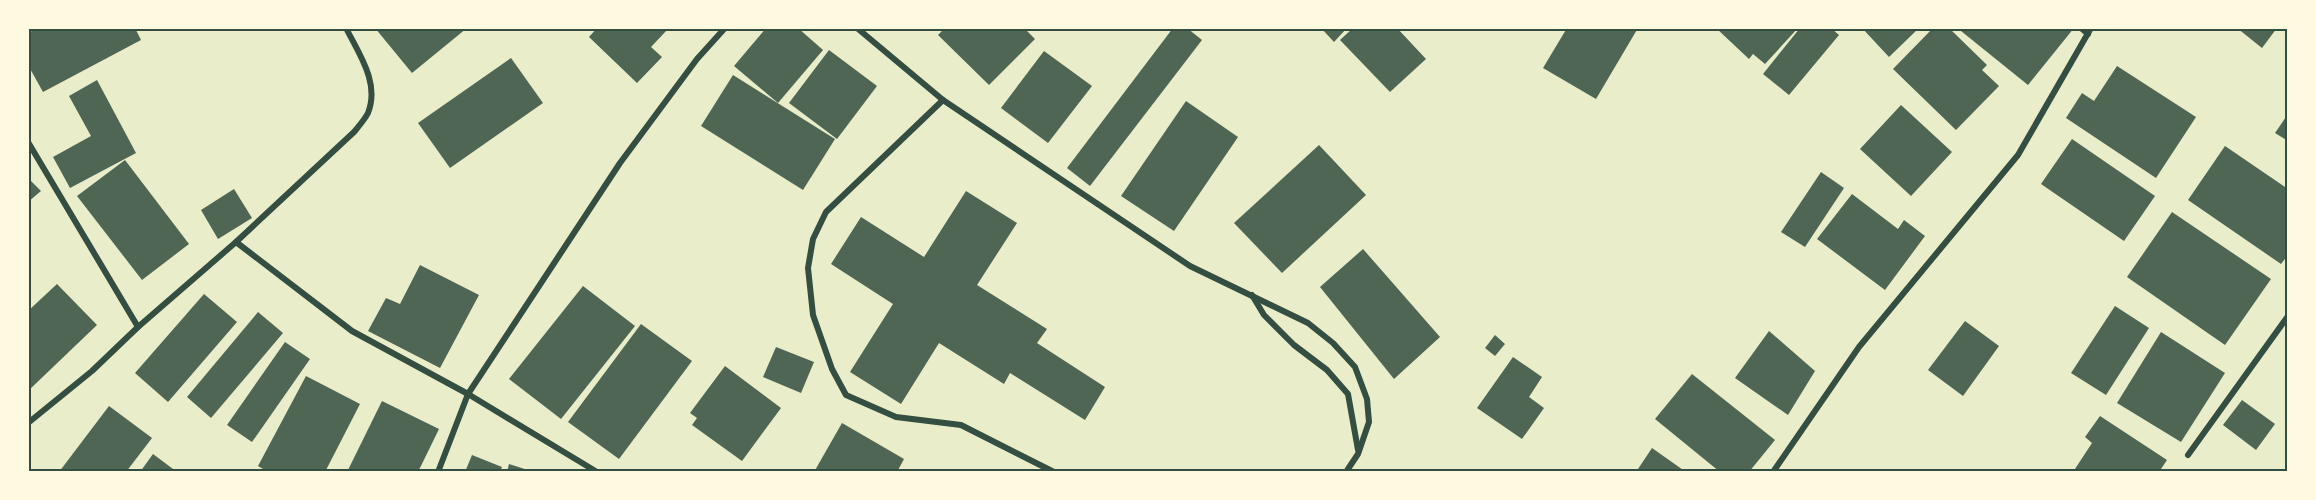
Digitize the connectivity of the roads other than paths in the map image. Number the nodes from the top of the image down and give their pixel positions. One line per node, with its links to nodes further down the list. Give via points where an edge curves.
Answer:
1 (346, 28): 8 (street, via 370,75 368,113 354,132)
2 (725, 28): 12 (street, via 697,59 620,163)
3 (857, 28): 6 (street)
4 (2081, 28): 5 (street)
5 (2090, 31): 20 (street, via 2018,155 1859,347)
6 (944, 100): 9 (street, via 1190,266); 18 (street, via 826,212 813,239 808,268 813,315 832,369 846,395 896,417 961,425)
7 (28, 142): 11 (street)
8 (236, 242): 11 (street); 12 (street, via 352,331)
9 (1252, 295): 14 (street, via 1264,315 1327,370 1348,394); 14 (street, via 1308,322 1356,367 1367,399 1369,422)
10 (2288, 316): 15 (street)
11 (138, 327): 13 (street)
12 (468, 394): 16 (street); 17 (street)
13 (28, 423)
14 (1358, 454): 19 (street)
15 (2188, 455)
16 (438, 471)
17 (597, 471)
18 (1054, 471)
19 (1346, 471)
20 (1773, 471)

